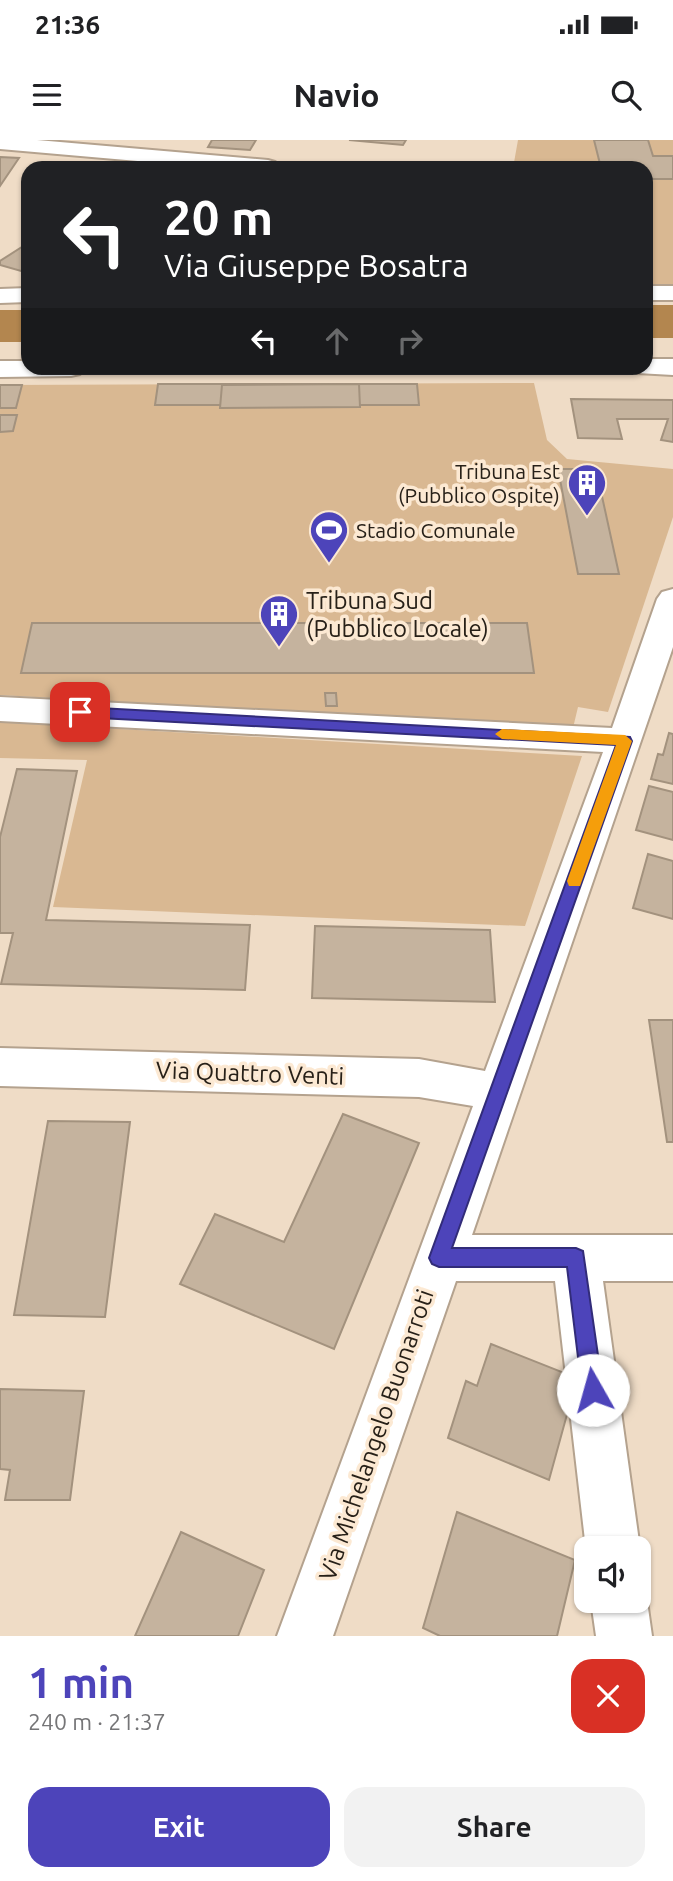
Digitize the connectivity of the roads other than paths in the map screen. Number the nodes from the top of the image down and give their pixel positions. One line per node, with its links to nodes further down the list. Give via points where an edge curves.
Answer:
1 (0, 143): 2 (street)
2 (271, 161)
3 (653, 293): 4 (street)
4 (673, 293)
5 (21, 295): 6 (street)
6 (0, 296)
7 (653, 367): 8 (street)
8 (673, 367)
9 (0, 369): 10 (street)
10 (21, 369)
11 (673, 598): 12 (street, Via Michelangelo Buonarroti)
12 (659, 683): 14 (street, Via Michelangelo Buonarroti)
13 (0, 709): 14 (street)
14 (625, 741): 16 (street, Via Michelangelo Buonarroti)
15 (0, 1067): 16 (street, Via Quattro Venti, via 419,1078)
16 (498, 1094): 17 (street, Via Michelangelo Buonarroti)
17 (439, 1258): 18 (street); 22 (street, Via Michelangelo Buonarroti)
18 (576, 1258): 19 (street); 20 (street)
19 (673, 1258)
20 (611, 1536)
21 (621, 1613): 23 (street)
22 (305, 1636)
23 (624, 1636)

